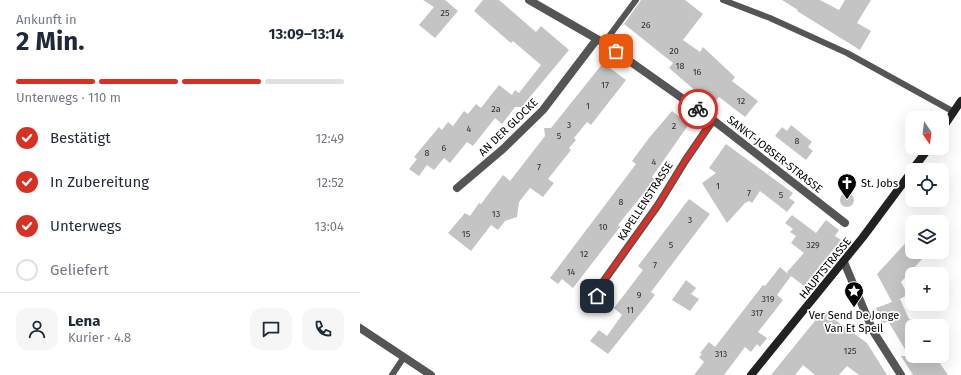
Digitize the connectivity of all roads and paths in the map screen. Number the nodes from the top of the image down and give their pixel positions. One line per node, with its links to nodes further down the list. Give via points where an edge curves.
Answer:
1 (529, 0): 4 (street, SANKT-JOBSER-STRASSE)
2 (636, 0): 4 (lane)
3 (723, 0): 6 (lane, via 847,53)
4 (600, 41): 8 (street, SANKT-JOBSER-STRASSE); 12 (street, AN DER GLOCKE, via 543,110 504,149)
5 (961, 101): 6 (main road)
6 (954, 112): 7 (main road)
7 (949, 119)
8 (713, 120): 13 (street, SANKT-JOBSER-STRASSE); 15 (street, KAPELLENSTRASSE, via 658,205 603,282)
9 (924, 155): 10 (main road, HAUPTSTRASSE)
10 (917, 163)
11 (905, 179): 14 (main road, HAUPTSTRASSE)
12 (457, 188)
13 (845, 222)
14 (844, 262): 20 (main road, HAUPTSTRASSE); 21 (street, via 873,331)
15 (597, 296)
16 (360, 328): 17 (street)
17 (404, 357): 18 (lane); 19 (street)
18 (392, 375)
19 (431, 375)
20 (751, 375)
21 (901, 375)

